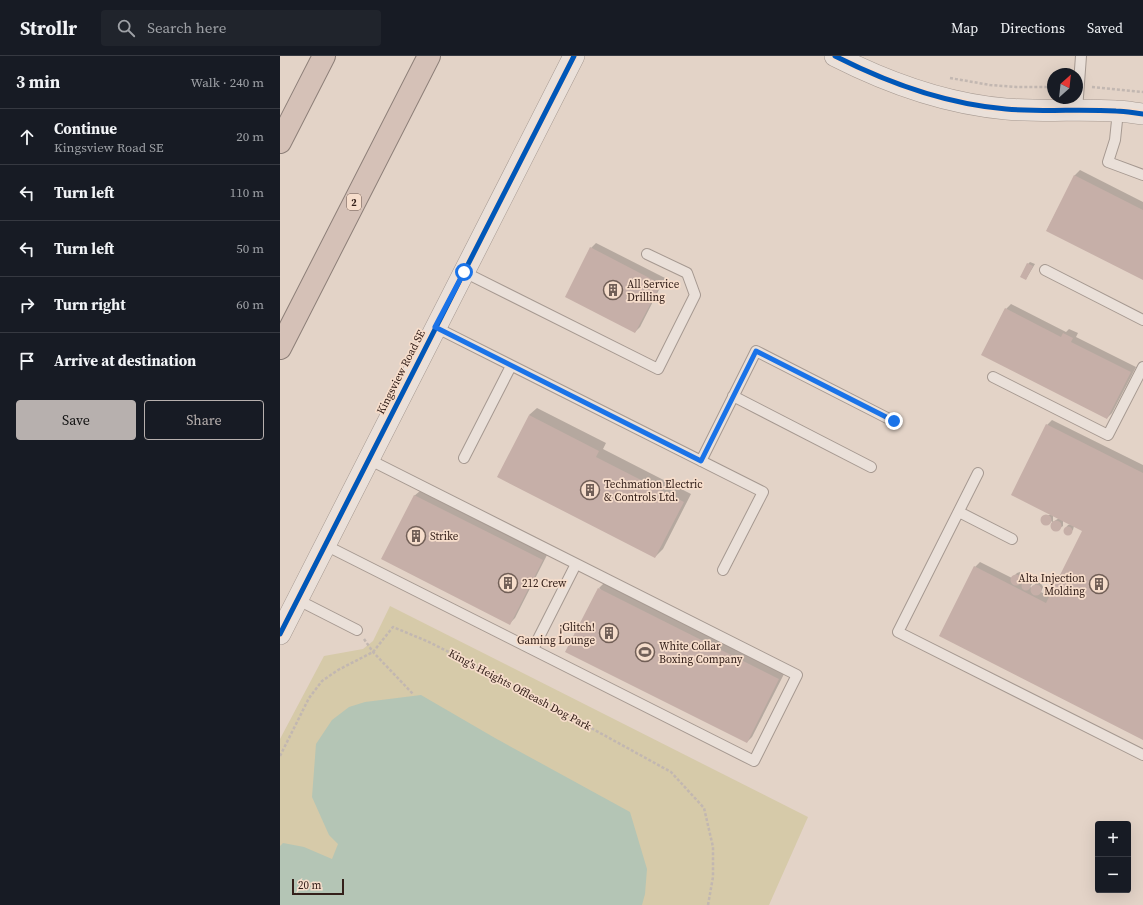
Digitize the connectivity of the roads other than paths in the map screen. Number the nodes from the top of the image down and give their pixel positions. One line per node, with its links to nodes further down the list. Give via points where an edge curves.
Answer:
1 (314, 56): 10 (highway)
2 (324, 56): 11 (highway)
3 (429, 56): 18 (highway, 2)
4 (574, 56): 15 (street, Kingsview Road SE)
5 (835, 56): 7 (street, via 915,90 957,101 1006,109)
6 (1080, 56): 7 (lane)
7 (1077, 110): 8 (street)
8 (1118, 111): 9 (street); 12 (lane, via 1115,140 1108,162)
9 (1143, 114)
10 (280, 130)
11 (280, 142)
12 (1143, 175)
13 (648, 254): 15 (lane, via 687,273 695,295 658,369)
14 (1046, 270): 16 (lane)
15 (464, 272): 17 (street, Kingsview Road SE)
16 (1143, 320)
17 (435, 327): 19 (lane); 25 (street, Kingsview Road SE)
18 (280, 348)
19 (511, 366): 24 (lane); 26 (lane)
20 (1143, 367): 21 (lane, via 1108,435)
21 (993, 378)
22 (734, 396): 23 (lane, via 756,351); 26 (lane); 27 (lane)
23 (894, 421)
24 (464, 458)
25 (368, 459): 31 (street, Kingsview Road SE); 32 (lane)
26 (701, 461): 33 (lane, via 763,492)
27 (871, 467)
28 (978, 473): 29 (lane)
29 (959, 512): 30 (lane); 38 (lane, via 898,632)
30 (1012, 539)
31 (325, 545): 34 (street, Kingsview Road SE); 37 (lane)
32 (576, 564): 37 (lane); 37 (lane, via 797,675 771,728 754,761)
33 (723, 570)
34 (298, 600): 35 (lane); 36 (street, Kingsview Road SE)
35 (357, 630)
36 (280, 634)
37 (533, 650)
38 (1143, 755)

